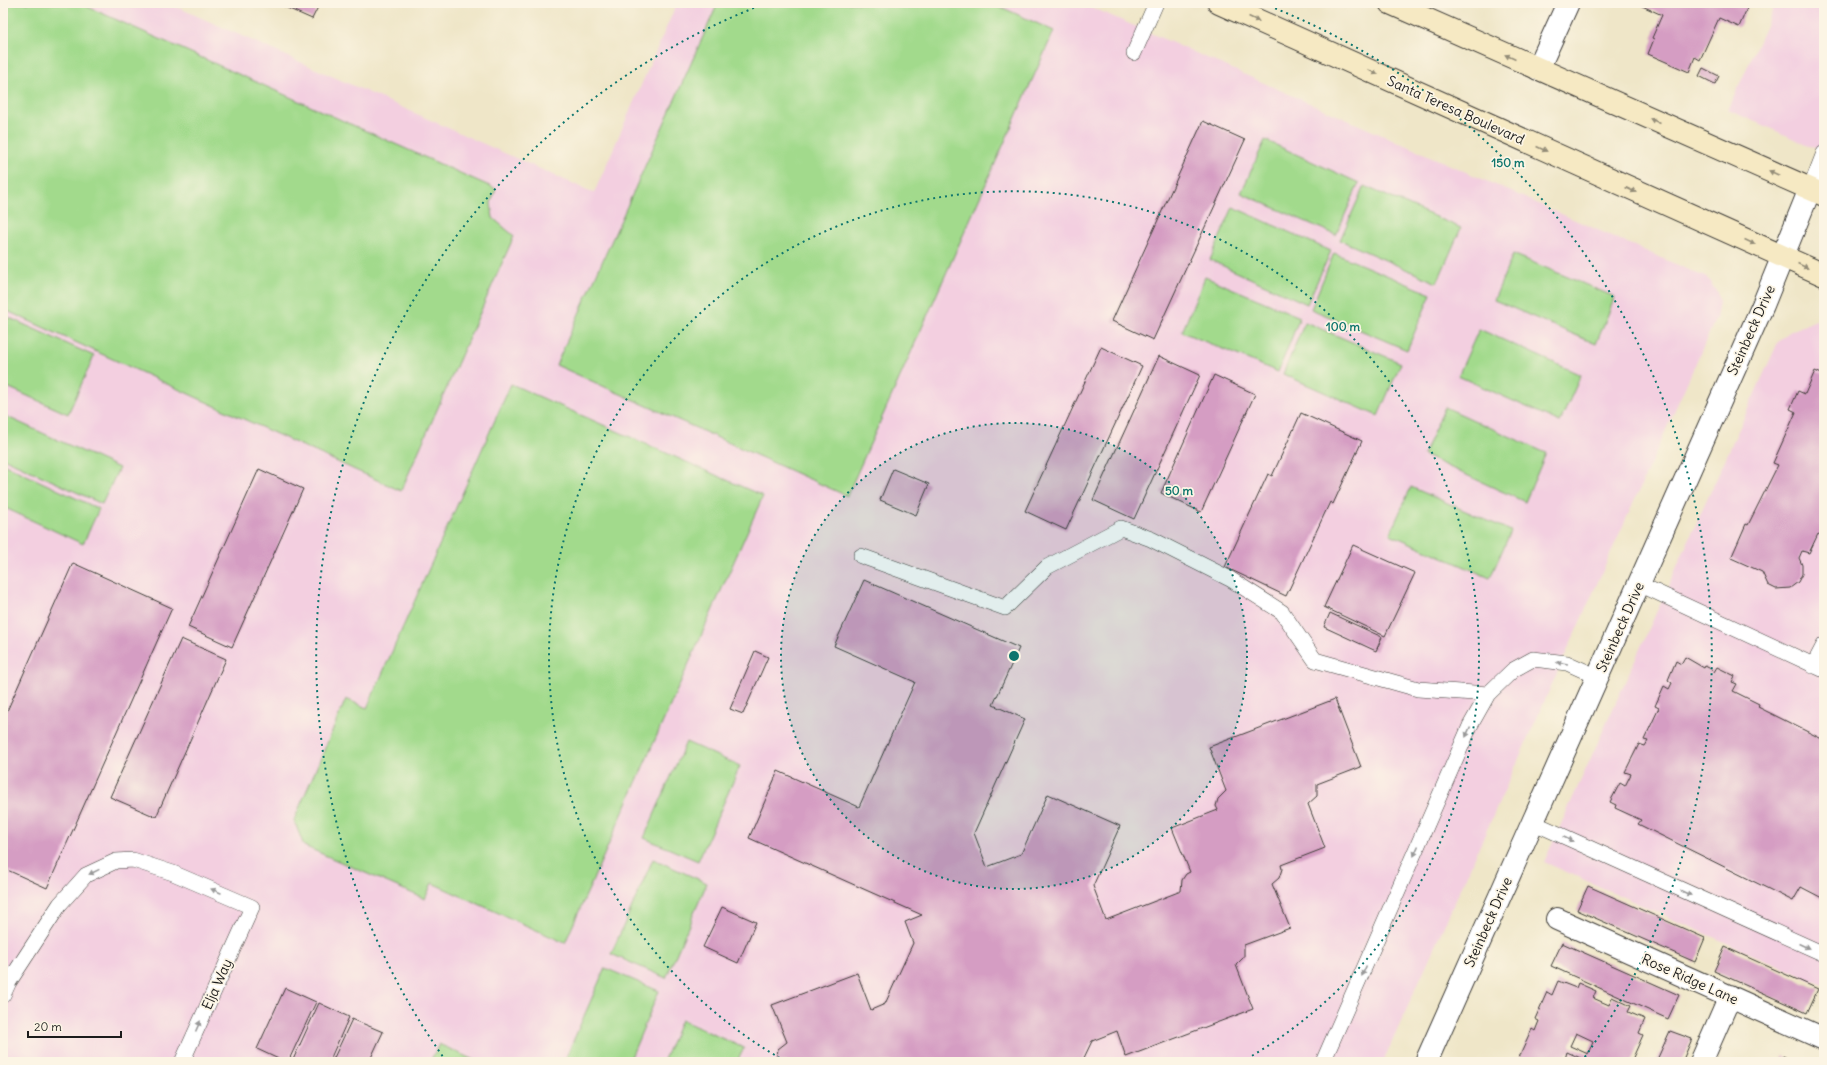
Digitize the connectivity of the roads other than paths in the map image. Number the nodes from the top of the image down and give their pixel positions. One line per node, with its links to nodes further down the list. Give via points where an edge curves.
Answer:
1 (1156, 3): 5 (lane)
2 (1219, 3): 9 (main road, Santa Teresa Boulevard, one-way to 9)
3 (1390, 3): 6 (main road, one-way to 3)
4 (1568, 3): 6 (street)
5 (1134, 53)
6 (1538, 69): 8 (main road, one-way to 6)
7 (1824, 154): 8 (lane)
8 (1817, 192): 9 (street, Steinbeck Drive)
9 (1783, 257): 10 (main road, Santa Teresa Boulevard, one-way to 10); 12 (street, Steinbeck Drive)
10 (1824, 275)
11 (861, 556): 16 (lane, via 1005,608 1047,567 1121,528 1151,539 1230,579 1282,612 1315,660 1418,689)
12 (1639, 584): 14 (lane); 15 (street, Steinbeck Drive)
13 (1824, 645): 14 (lane)
14 (1819, 668)
15 (1598, 676): 16 (lane, one-way to 16, via 1567,663 1533,659 1513,670); 17 (street, Steinbeck Drive)
16 (1488, 694): 24 (lane, one-way to 24, via 1470,726)
17 (1532, 822): 19 (lane, one-way to 19); 25 (street, Steinbeck Drive)
18 (1557, 919): 21 (street, Rose Ridge Lane)
19 (1824, 954)
20 (3, 995): 23 (lane, Elja Way, one-way to 20, via 252,907 173,873 133,860 116,861 86,875 60,904)
21 (1730, 996): 22 (street, Rose Ridge Lane); 26 (street)
22 (1824, 1039)
23 (182, 1062)
24 (1323, 1062)
25 (1426, 1062)
26 (1701, 1062)

